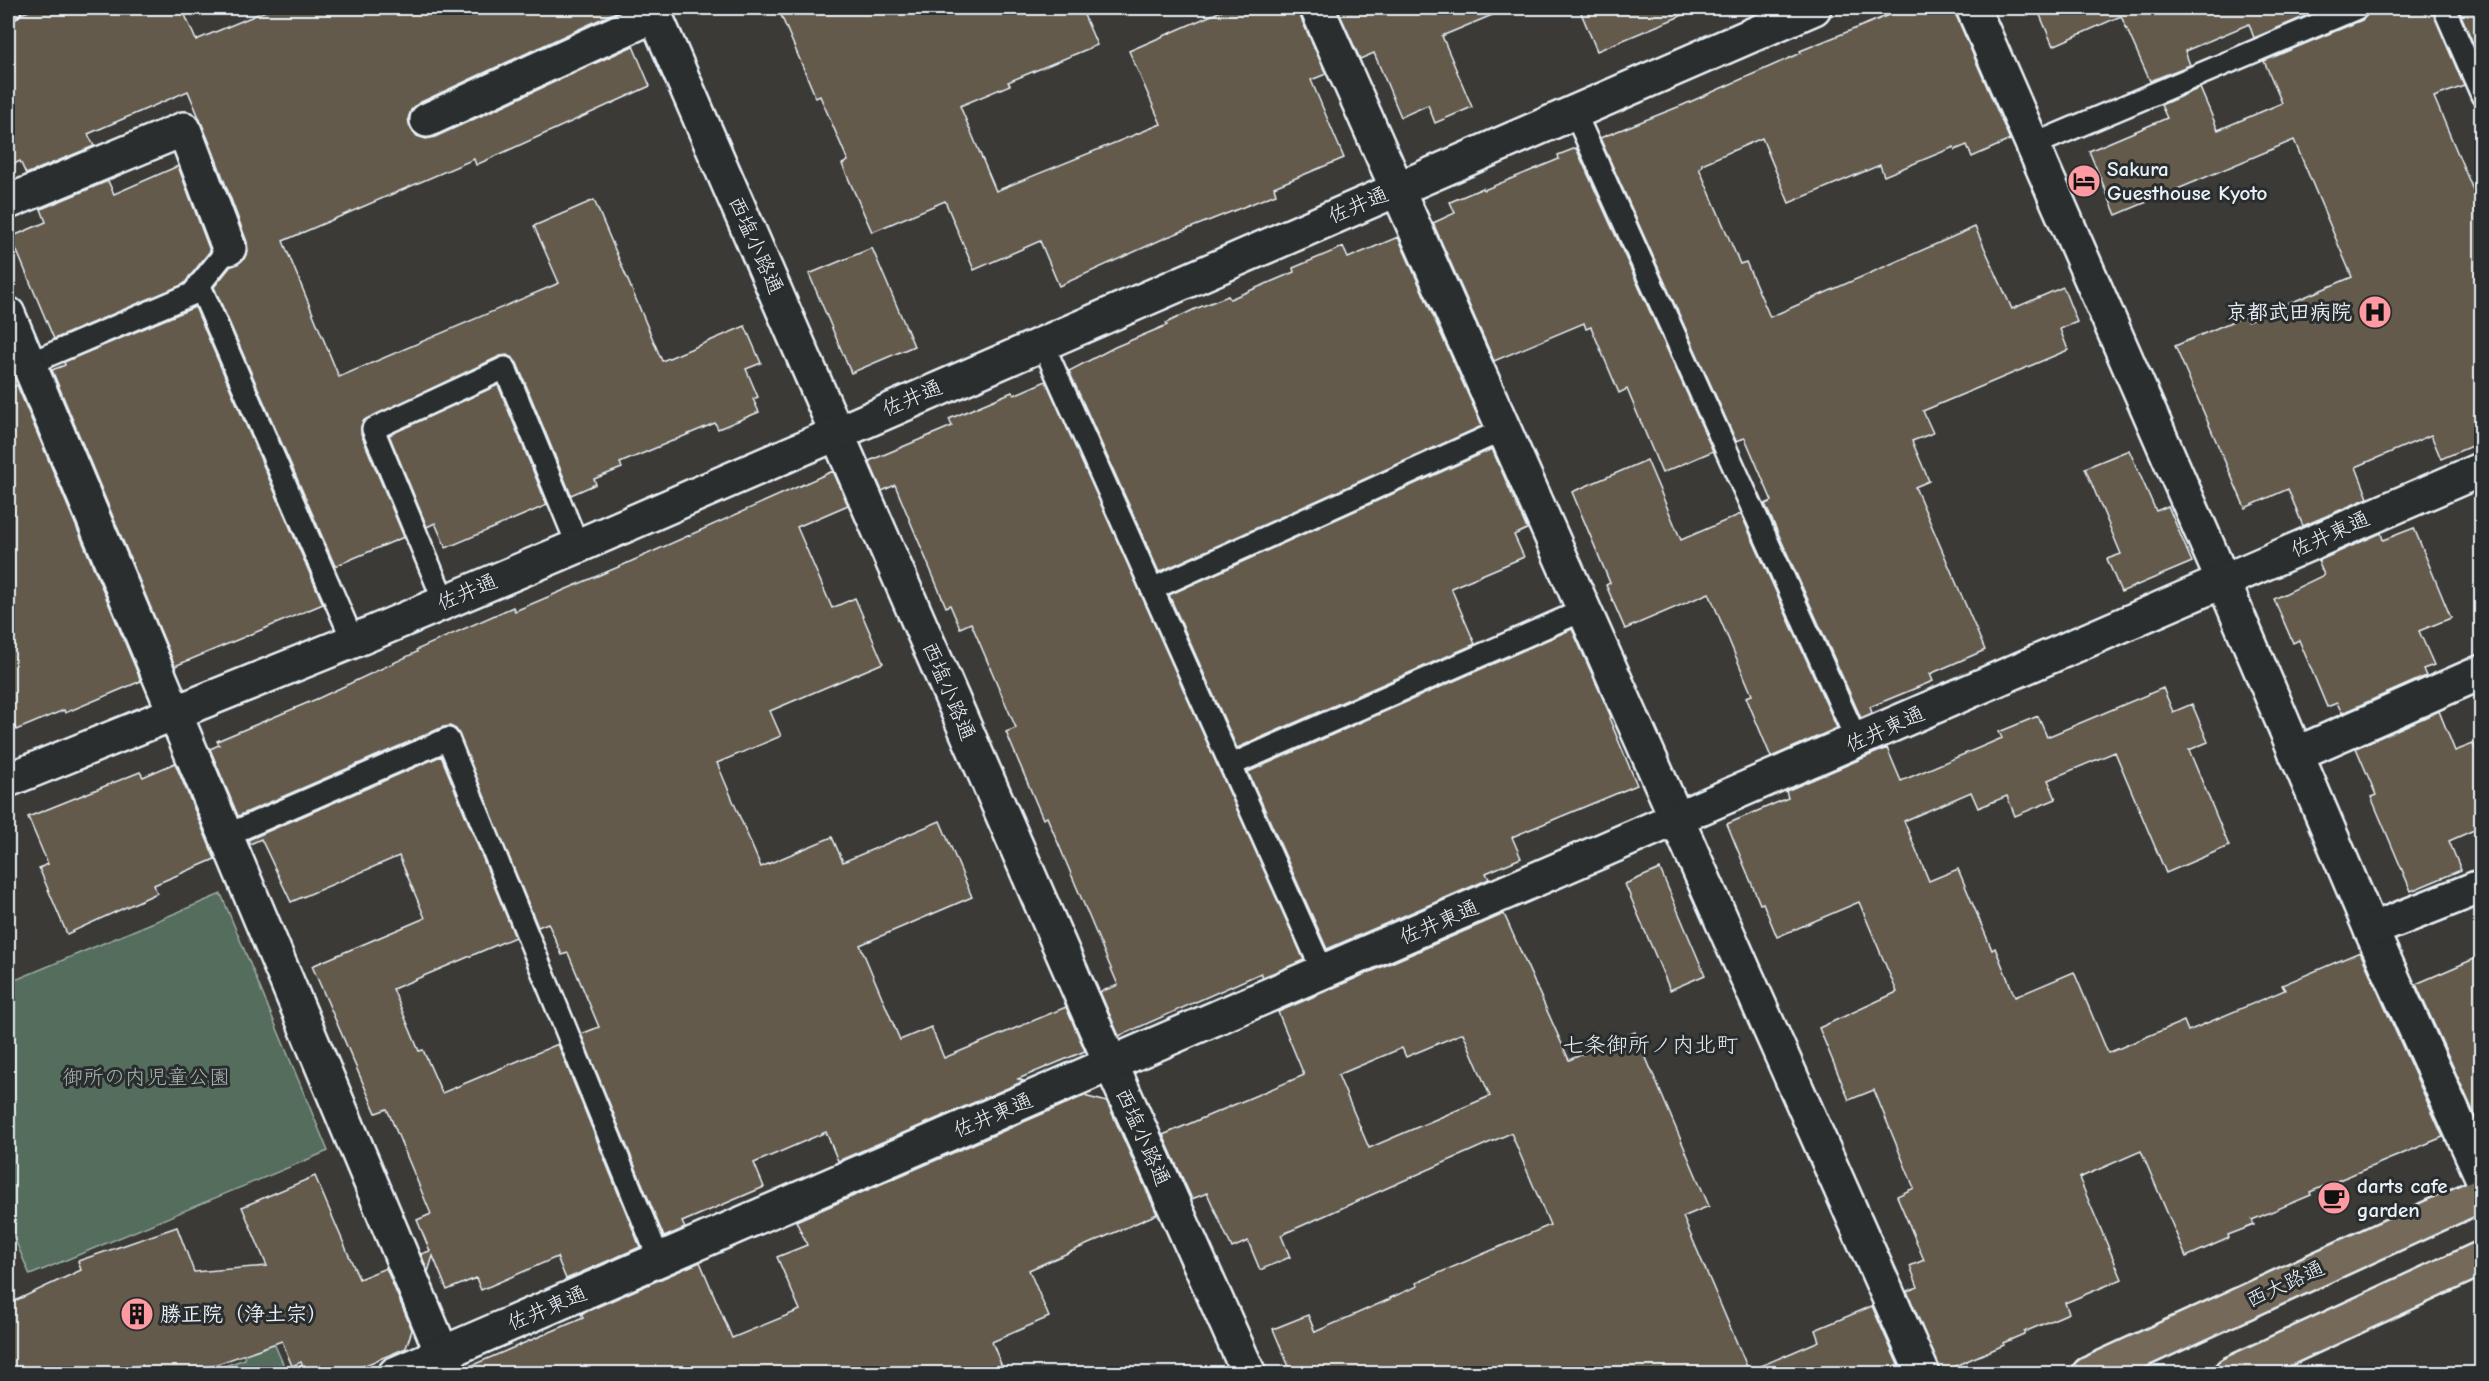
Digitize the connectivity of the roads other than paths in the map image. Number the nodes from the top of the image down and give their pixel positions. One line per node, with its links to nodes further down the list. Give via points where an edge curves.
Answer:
1 (1317, 8): 11 (street)
2 (1814, 8): 8 (street, 佐井通)
3 (1974, 8): 10 (street)
4 (2357, 8): 10 (lane)
5 (2444, 8): 7 (lane)
6 (654, 11): 9 (street); 19 (street, 西塩小路通)
7 (2481, 95)
8 (1574, 111): 11 (street, 佐井通); 29 (lane)
9 (428, 120)
10 (2033, 145): 22 (street)
11 (1396, 189): 16 (street, 佐井通); 18 (street)
12 (8, 202): 13 (street, via 184,129)
13 (229, 248): 14 (lane)
14 (199, 284): 17 (lane, via 192,294); 26 (lane)
15 (8, 314): 17 (street)
16 (1042, 342): 19 (street, 佐井通); 23 (lane)
17 (28, 364): 28 (street)
18 (1503, 430): 23 (lane); 25 (street)
19 (837, 431): 21 (street, 佐井通); 38 (street, 西塩小路通)
20 (2481, 469): 22 (street, 佐井東通)
21 (578, 546): 24 (street, 佐井通); 24 (lane, via 505,368 373,429)
22 (2223, 581): 29 (street, 佐井東通); 30 (street)
23 (1152, 589): 31 (lane)
24 (444, 601): 26 (street, 佐井通)
25 (1584, 610): 31 (lane); 33 (street)
26 (353, 640): 28 (street, 佐井通)
27 (2481, 672): 30 (street)
28 (175, 712): 32 (street, 佐井通); 34 (street)
29 (1857, 741): 33 (street, 佐井東通)
30 (2296, 754): 36 (street)
31 (1231, 765): 37 (lane)
32 (8, 780)
33 (1676, 820): 37 (street, 佐井東通); 46 (street)
34 (227, 835): 42 (lane, via 448,739); 43 (street)
35 (2481, 886): 36 (street)
36 (2371, 930): 39 (street)
37 (1323, 972): 38 (street, 佐井東通)
38 (1111, 1064): 42 (street, 佐井東通); 45 (street, 西塩小路通)
39 (2481, 1177)
40 (2481, 1194): 47 (main road, 西大路通)
41 (2481, 1258): 48 (main road)
42 (659, 1259): 43 (street, 佐井東通)
43 (446, 1363): 44 (street, 佐井東通)
44 (395, 1374)
45 (1249, 1374)
46 (1923, 1374)
47 (2089, 1374)
48 (2231, 1374)

